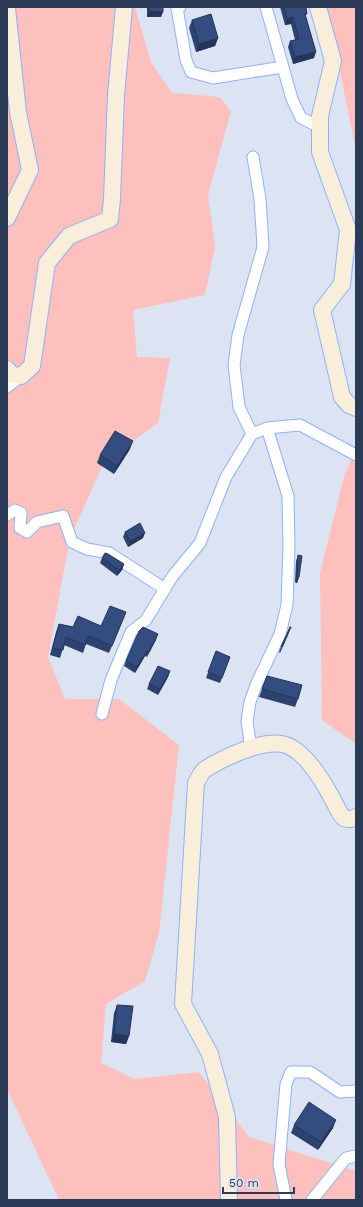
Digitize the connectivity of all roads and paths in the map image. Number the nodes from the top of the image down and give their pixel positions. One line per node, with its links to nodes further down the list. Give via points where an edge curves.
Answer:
1 (124, 7): 11 (street, via 116,95 110,219 69,236 47,263 32,366)
2 (180, 7): 6 (street, via 177,8 178,16 186,60 191,72 213,78)
3 (266, 7): 6 (street)
4 (318, 7): 7 (street, via 333,61 320,116)
5 (7, 8): 9 (street, via 18,112 30,170)
6 (283, 67): 7 (street, via 292,100 301,118)
7 (320, 127): 13 (street, via 320,152 348,230 342,284 322,310 342,397 349,406)
8 (253, 157): 15 (street, via 260,199 263,247 238,335 234,365 239,407)
9 (7, 218)
10 (7, 369): 11 (street, via 12,375)
11 (21, 376): 12 (street)
12 (7, 387)
13 (356, 408)
14 (267, 428): 15 (street); 16 (street, via 300,425); 20 (street, via 288,496 287,604 280,634 250,702 247,721)
15 (252, 434): 18 (street, via 226,477 200,544)
16 (356, 455)
17 (7, 515): 18 (street, via 15,510 22,513 20,528 27,532 37,522 63,516 72,542 87,550 109,553)
18 (165, 589): 19 (street, via 146,620 131,632 111,680)
19 (102, 714)
20 (251, 748): 21 (street, via 282,744 291,748 323,781 344,818); 24 (street, via 210,766 196,783 183,1004 210,1054 227,1117)
21 (356, 817)
22 (356, 1091): 25 (street, via 340,1092 310,1072 291,1072 286,1084 279,1164)
23 (356, 1156): 26 (street, via 346,1158)
24 (229, 1200)
25 (286, 1200)
26 (312, 1200)

